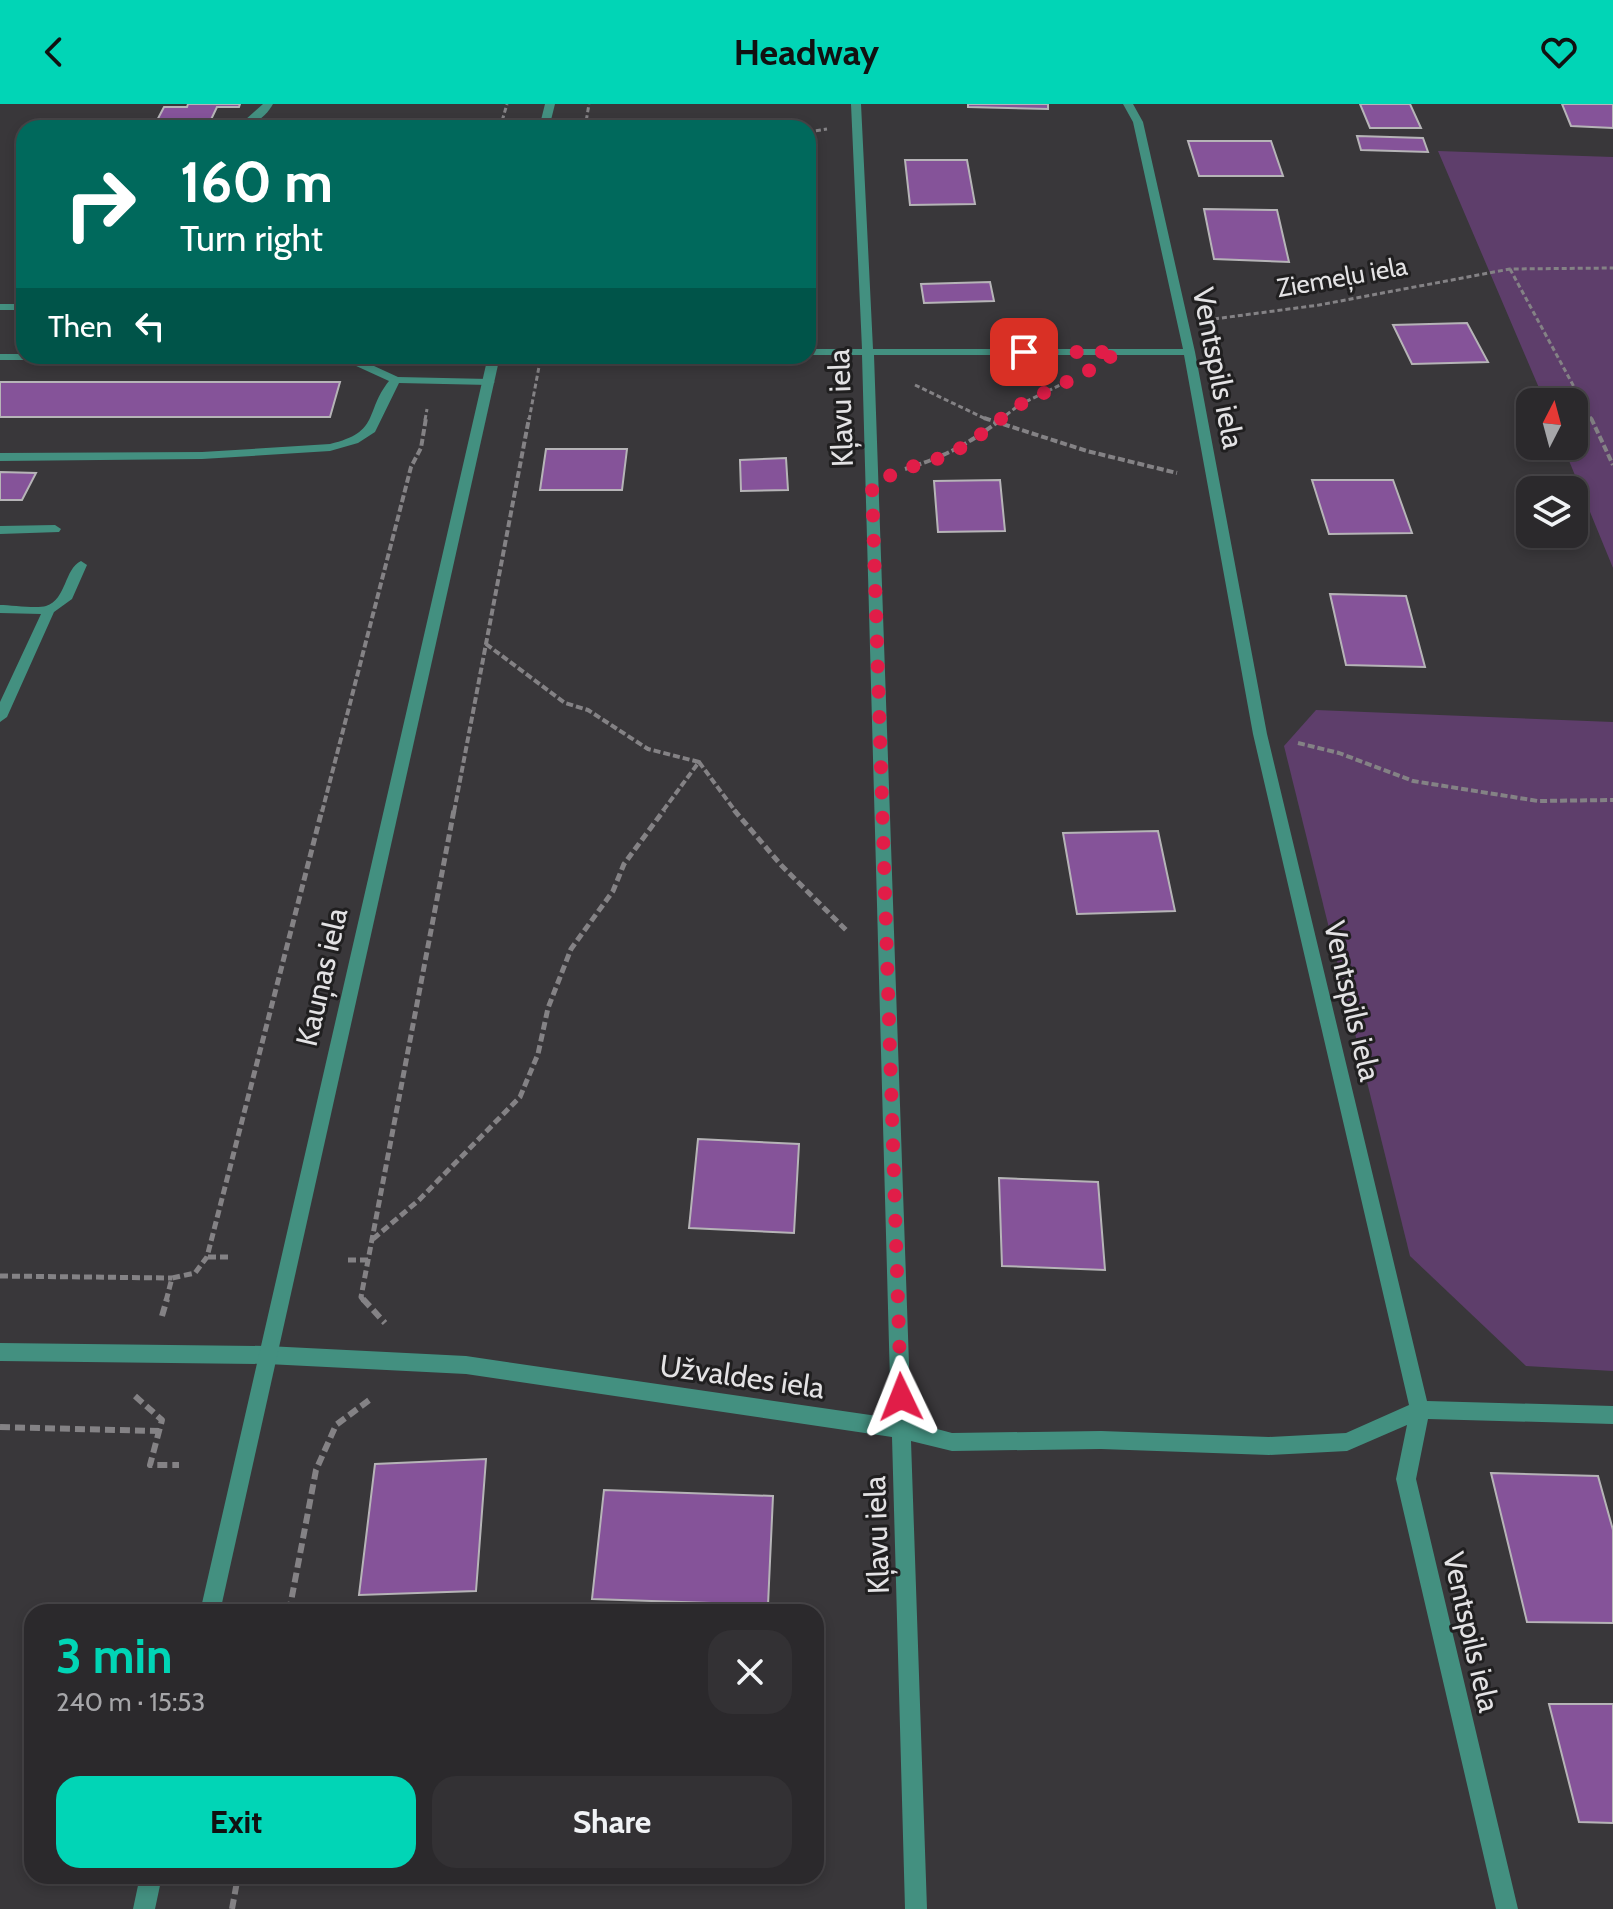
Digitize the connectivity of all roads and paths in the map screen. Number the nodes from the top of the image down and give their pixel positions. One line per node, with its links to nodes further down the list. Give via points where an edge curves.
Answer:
1 (268, 104): 4 (street)
2 (856, 104): 11 (street, Kļavu iela)
3 (1128, 104): 7 (street, Ventspils iela, via 1138,122)
4 (252, 120)
5 (1613, 268): 6 (path, Ziemeļu iela)
6 (1510, 269): 7 (path, Ziemeļu iela, via 1319,305); 21 (path, via 1577,387)
7 (1181, 322): 10 (street, Ventspils iela)
8 (816, 352): 11 (street)
9 (1118, 352): 10 (street); 11 (street); 19 (path, via 1019,405)
10 (1189, 352): 23 (street, Ventspils iela)
11 (868, 353): 15 (street, Kļavu iela)
12 (361, 364): 16 (street)
13 (492, 364): 18 (street, Kauņas iela)
14 (539, 364): 29 (path)
15 (868, 370): 19 (path, via 904,379); 22 (street, Kļavu iela)
16 (396, 380): 17 (street); 20 (street, via 387,388 379,422 339,447 184,457)
17 (432, 380): 18 (street); 36 (path, via 421,448 411,467)
18 (489, 382): 45 (street, Kauņas iela)
19 (997, 424): 22 (path, via 967,445); 23 (path, via 1167,469)
20 (0, 457)
21 (1613, 465)
22 (872, 486): 34 (street, Kļavu iela)
23 (1213, 487): 31 (street, Ventspils iela)
24 (55, 529): 25 (street)
25 (0, 530)
26 (81, 565): 28 (street, via 67,596)
27 (0, 609): 28 (street)
28 (49, 610): 30 (street)
29 (486, 644): 32 (path, via 565,703 588,710 648,749); 35 (path)
30 (0, 717)
31 (1260, 734): 33 (path, via 1339,753 1413,781 1538,801); 48 (street, Ventspils iela)
32 (699, 762): 34 (path, via 746,828 833,912); 35 (path, via 624,864 613,891 571,949 520,1097 419,1200)
33 (1613, 800)
34 (888, 984): 51 (street, Kļavu iela)
35 (372, 1239): 39 (path)
36 (207, 1257): 37 (path); 41 (path, via 195,1273)
37 (231, 1257)
38 (348, 1260): 39 (path)
39 (368, 1260): 43 (path, via 361,1297)
40 (0, 1276): 41 (path)
41 (172, 1278): 42 (path)
42 (162, 1316)
43 (386, 1324)
44 (0, 1352): 45 (street, Užvaldes iela)
45 (267, 1355): 51 (street, Užvaldes iela, via 466,1365); 54 (street, Kauņas iela)
46 (375, 1395): 55 (path, via 336,1425 316,1470)
47 (135, 1396): 52 (path, via 162,1420)
48 (1420, 1410): 49 (street, Užvaldes iela); 51 (street, Užvaldes iela, via 1347,1442 1269,1446 952,1442); 61 (street, Ventspils iela, via 1406,1479)
49 (1613, 1415)
50 (0, 1427): 52 (path)
51 (902, 1429): 60 (street, Kļavu iela)
52 (159, 1431): 53 (path, via 150,1465)
53 (179, 1465)
54 (212, 1604)
55 (291, 1604)
56 (149, 1884): 58 (street)
57 (237, 1884): 59 (path)
58 (144, 1909)
59 (232, 1909)
60 (916, 1909)
61 (1507, 1909)

